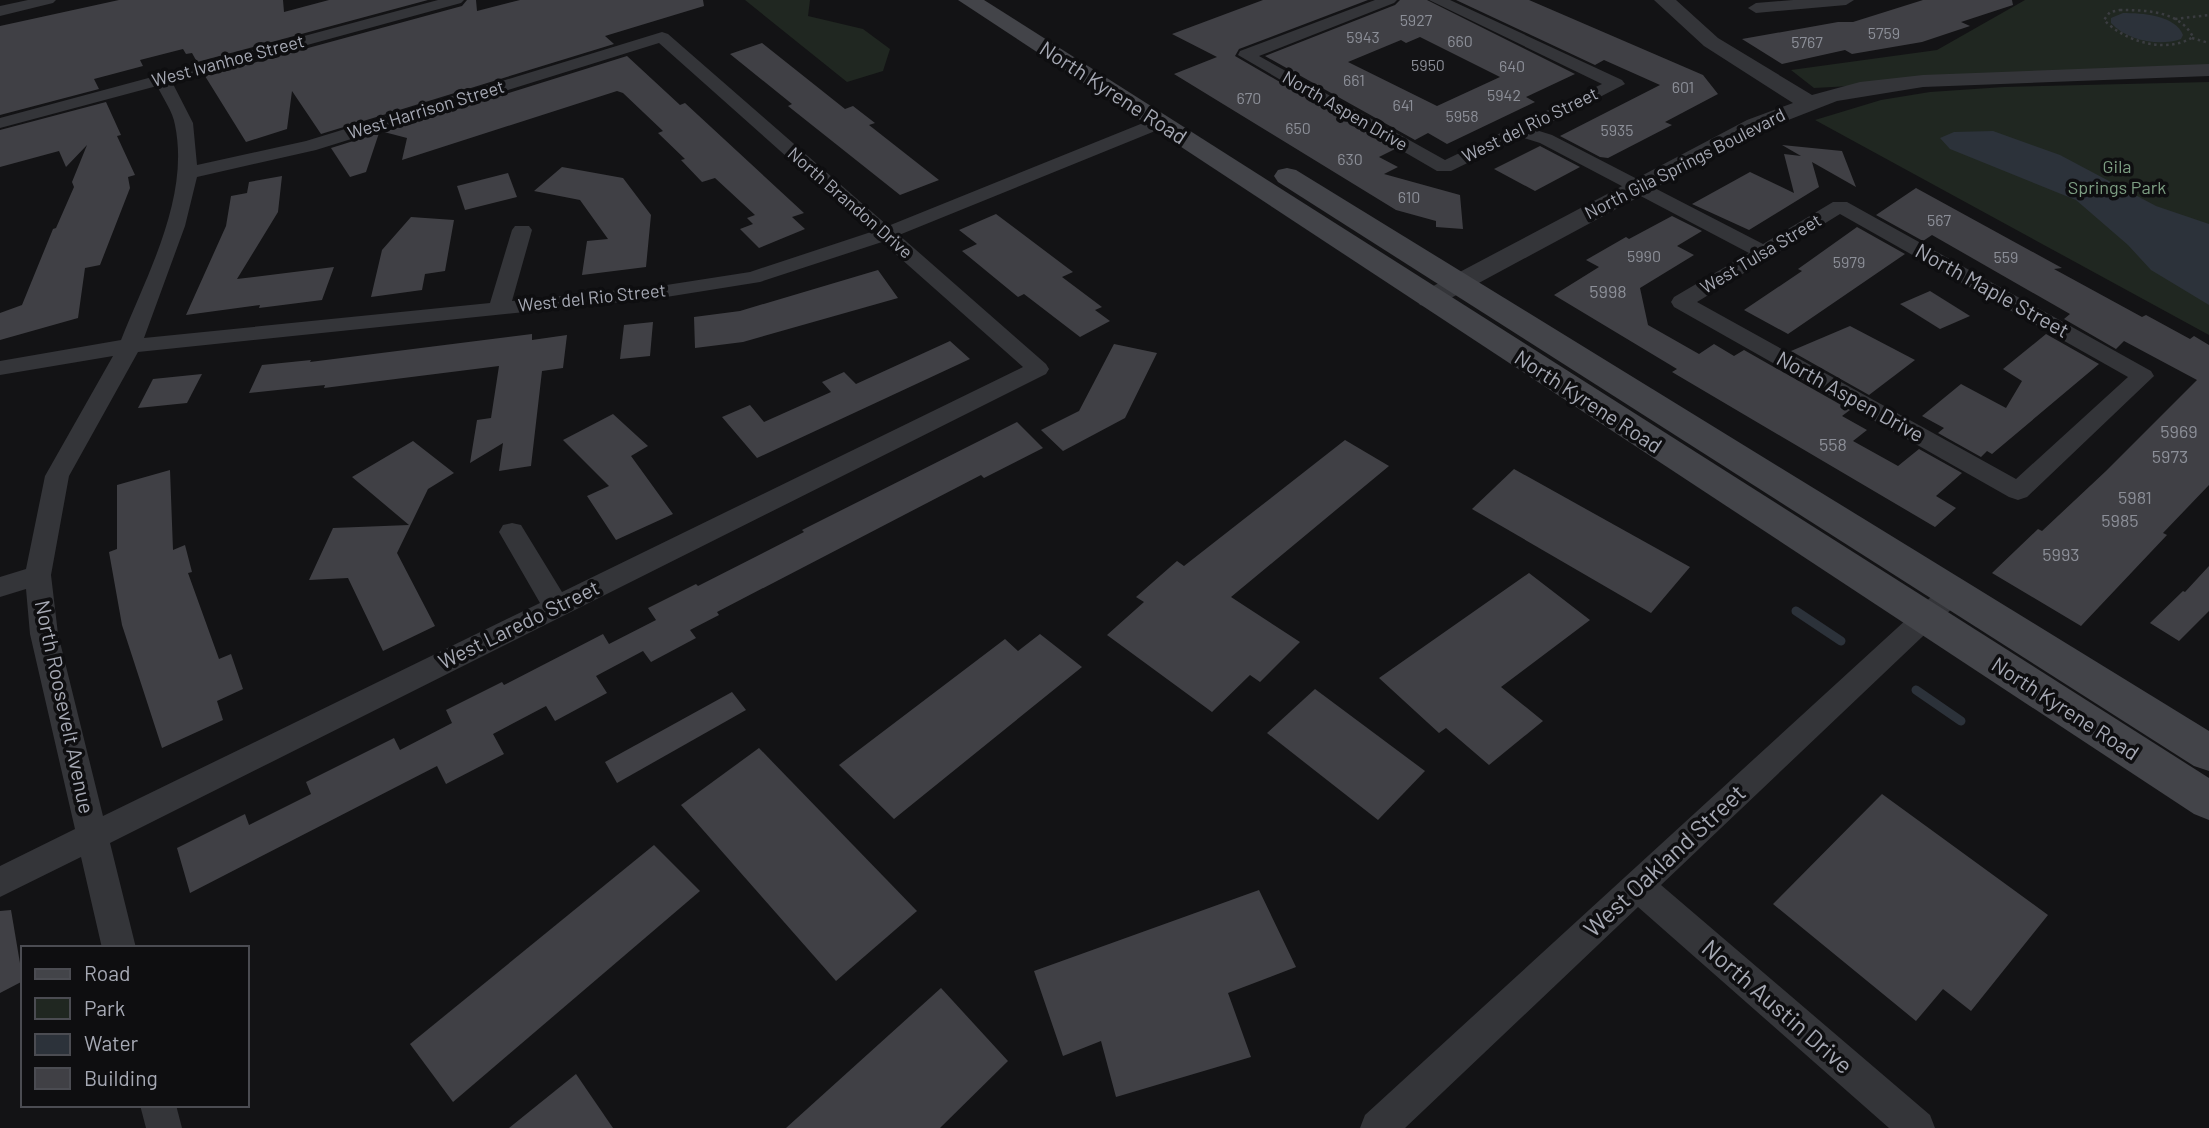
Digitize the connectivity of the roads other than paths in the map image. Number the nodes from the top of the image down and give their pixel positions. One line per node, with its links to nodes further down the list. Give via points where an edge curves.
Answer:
1 (48, 0): 10 (street)
2 (456, 0): 13 (street, West Ivanhoe Street)
3 (969, 0): 17 (main road, North Kyrene Road)
4 (1008, 0): 19 (main road, North Kyrene Road)
5 (1389, 0): 21 (street, North Aspen Drive, via 1246,55)
6 (1437, 0): 14 (street)
7 (1664, 0): 15 (street, via 1711,42)
8 (1846, 0): 9 (street)
9 (1756, 8)
10 (0, 11)
11 (662, 37): 22 (street, West Harrison Street, via 310,146); 26 (street, North Brandon Drive)
12 (2209, 69): 15 (street, North Gila Springs Boulevard, via 1923,81 1860,89)
13 (162, 79): 16 (street, West Ivanhoe Street); 22 (street, North Roosevelt Avenue, via 184,124)
14 (1616, 84): 18 (street, West del Rio Street)
15 (1809, 103): 23 (street, North Gila Springs Boulevard, via 1755,125)
16 (0, 123)
17 (1159, 123): 26 (street, West del Rio Street); 28 (main road, North Kyrene Road)
18 (1520, 130): 21 (street, West del Rio Street); 23 (street, via 1533,146)
19 (1239, 146)
20 (1262, 160): 28 (main road, North Kyrene Road)
21 (1444, 167)
22 (188, 173): 31 (street, North Roosevelt Avenue, via 175,226)
23 (1630, 190): 27 (street); 28 (street, North Gila Springs Boulevard)
24 (1840, 206): 27 (street, West Tulsa Street); 34 (street, North Maple Street, via 2143,376)
25 (522, 230): 30 (street)
26 (885, 234): 30 (street, West del Rio Street, via 753,278); 33 (street, North Brandon Drive)
27 (1756, 256): 29 (street, West Tulsa Street)
28 (1444, 291): 39 (main road, North Kyrene Road)
29 (1682, 302): 34 (street, North Aspen Drive)
30 (499, 308): 31 (street, West del Rio Street)
31 (130, 346): 32 (street, West del Rio Street); 36 (street, North Roosevelt Avenue, via 57,476)
32 (0, 368)
33 (1038, 369): 38 (street, West Laredo Street)
34 (2018, 491)
35 (512, 532): 38 (street)
36 (38, 575): 37 (street); 42 (street, North Roosevelt Avenue, via 44,634)
37 (0, 587)
38 (556, 606): 42 (street, West Laredo Street)
39 (1938, 606): 40 (main road, North Kyrene Road); 41 (main road, North Kyrene Road); 44 (street, West Oakland Street)
40 (2209, 753)
41 (2209, 801)
42 (91, 838): 43 (street, West Laredo Street); 45 (street, North Roosevelt Avenue)
43 (0, 882)
44 (1638, 886): 48 (street, West Oakland Street); 49 (street, North Austin Drive)
45 (118, 946)
46 (159, 1107): 47 (street)
47 (164, 1128)
48 (1378, 1128)
49 (1917, 1128)

